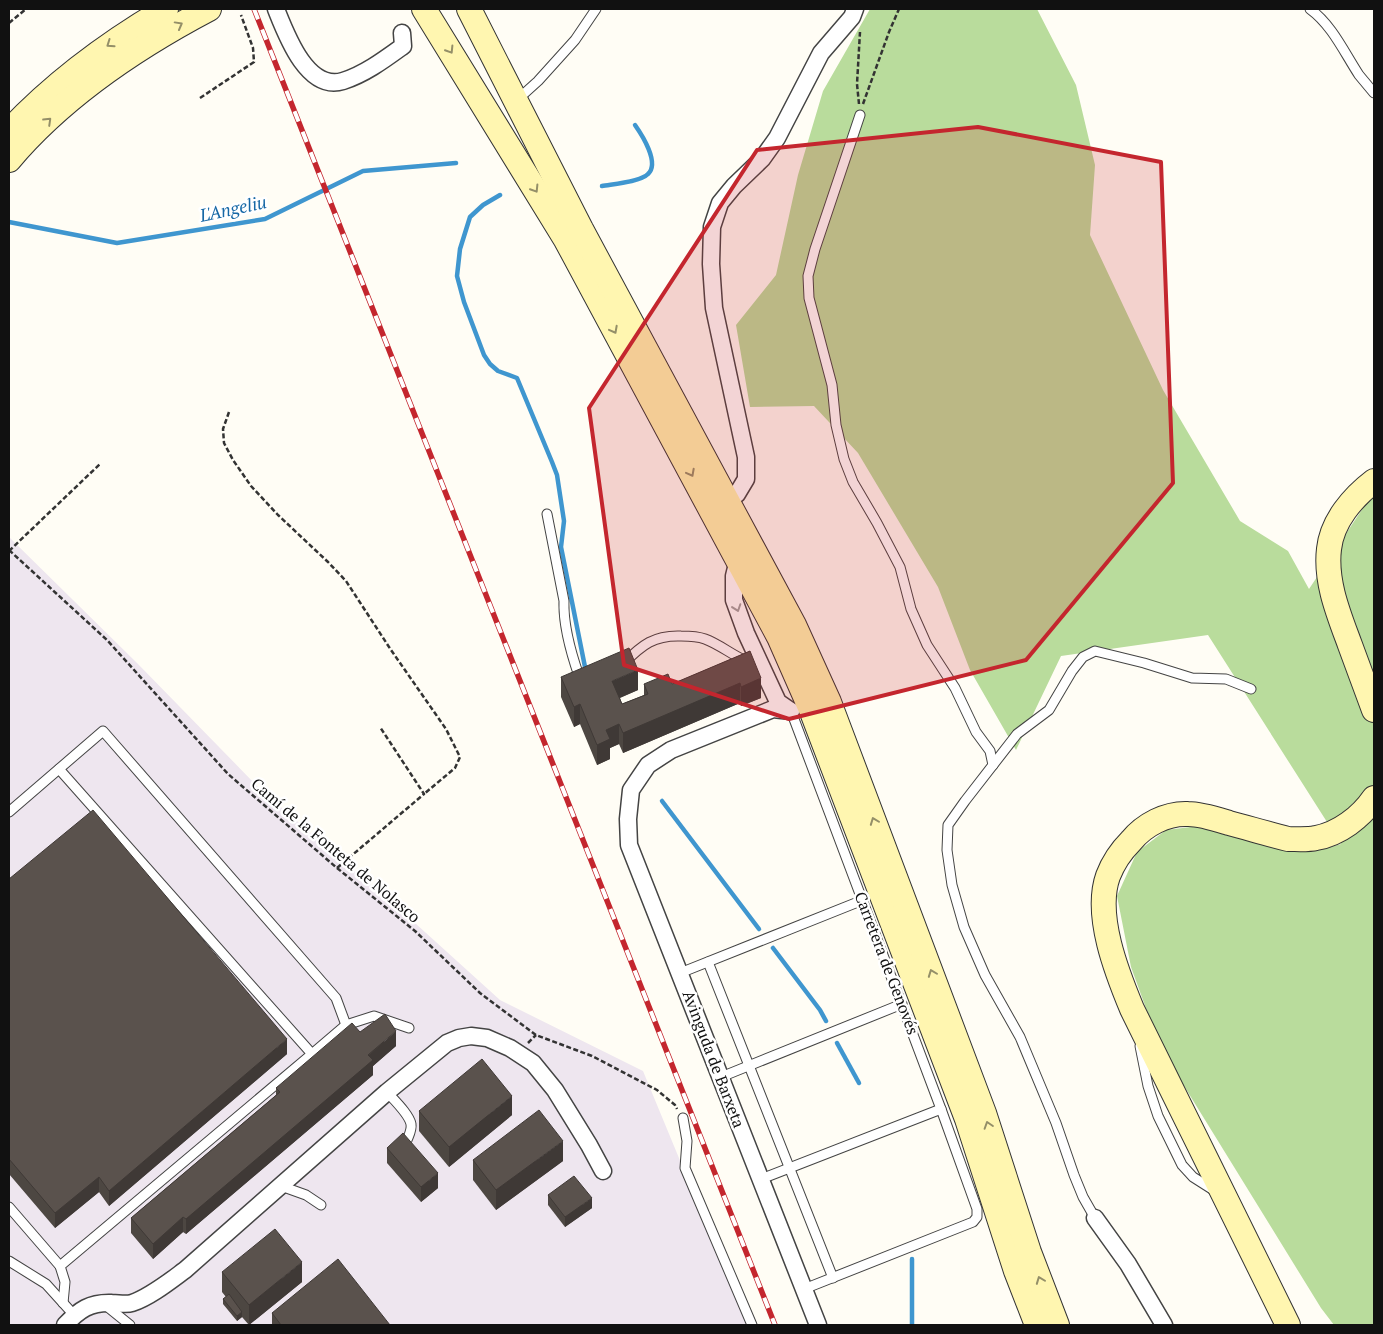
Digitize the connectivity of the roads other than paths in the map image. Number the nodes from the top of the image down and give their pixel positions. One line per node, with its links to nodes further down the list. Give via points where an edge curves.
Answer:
1 (166, 9): 13 (main road, one-way to 13, via 81,65)
2 (209, 9): 14 (main road, one-way to 2, via 51,117 114,65)
3 (276, 9): 9 (street, via 296,54 312,73 327,82 342,82 369,69 403,46)
4 (424, 9): 18 (main road, one-way to 18, via 566,240)
5 (469, 9): 11 (main road)
6 (596, 9): 11 (lane, via 575,40)
7 (855, 9): 16 (street, via 852,18 821,53 777,138 762,159 720,203 712,228 714,308 746,458 746,480)
8 (1310, 9): 10 (lane, via 1335,36)
9 (402, 32)
10 (1374, 93)
11 (515, 101): 16 (main road)
12 (860, 115): 25 (lane, via 815,249 808,276 809,298 832,385 836,425 847,467 900,567 911,609 927,646 956,688 976,732 990,751)
13 (9, 131)
14 (11, 158)
15 (1374, 480): 23 (main road, via 1356,496 1334,529 1328,569 1339,614)
16 (728, 501): 59 (main road, one-way to 16, via 1029,1252 984,1113 829,702 794,625)
17 (547, 514): 21 (lane, via 572,657 579,676)
18 (738, 560): 19 (street, Carretera de Genovés, one-way to 19, via 734,600); 24 (main road, via 779,637)
19 (760, 664): 20 (lane, via 744,661 705,639 669,635 654,639); 24 (street, Carretera de Genovés, via 778,702)
20 (614, 668)
21 (592, 677)
22 (1251, 689): 25 (lane, via 1226,679 1192,678 1095,651 1083,657 1072,671 1049,710 1017,734)
23 (1374, 710)
24 (802, 712): 29 (lane, Carretera de Genovés); 31 (street, Avinguda de Barxeta, via 773,709 670,750 648,765 631,790 629,845); 58 (main road, via 967,1119 1016,1271)
25 (993, 765): 48 (lane, via 948,825 947,850 952,885 964,927 985,975 1020,1037 1083,1197)
26 (59, 769): 28 (lane); 33 (lane, via 103,731 336,998); 35 (lane)
27 (1374, 798): 61 (main road, via 1363,812 1339,830 1317,838 1288,839 1187,814 1158,820 1136,834 1119,854 1108,878 1103,903 1107,934 1132,1009)
28 (9, 812)
29 (863, 900): 30 (lane); 32 (lane, Carretera de Genovés)
30 (708, 962): 31 (lane); 36 (lane)
31 (680, 973): 37 (street, Avinguda de Barxeta)
32 (902, 1004): 36 (lane); 39 (lane, Carretera de Genovés)
33 (346, 1025): 34 (lane, via 374,1016); 35 (lane)
34 (409, 1028)
35 (312, 1054): 50 (lane)
36 (749, 1065): 37 (lane); 42 (lane)
37 (720, 1076): 44 (street, Avinguda de Barxeta)
38 (387, 1092): 41 (lane, via 411,1123); 43 (street, via 447,1043 472,1036 487,1038 519,1053 544,1075); 45 (street)
39 (941, 1109): 42 (lane); 51 (lane, Carretera de Genovés, via 978,1217 974,1222)
40 (683, 1118): 56 (lane, via 687,1141 685,1168)
41 (407, 1140)
42 (789, 1169): 44 (lane); 51 (lane)
43 (603, 1171)
44 (761, 1180): 52 (street, Avinguda de Barxeta)
45 (282, 1186): 46 (lane); 53 (street, via 159,1289 130,1304)
46 (321, 1205)
47 (9, 1207): 50 (lane)
48 (1095, 1218): 60 (street, via 1128,1264)
49 (9, 1261): 54 (lane, via 46,1284)
50 (60, 1266): 54 (lane, via 65,1282)
51 (833, 1278): 52 (lane)
52 (804, 1289): 57 (street, Avinguda de Barxeta)
53 (101, 1303): 54 (street); 55 (lane)
54 (67, 1315)
55 (130, 1325)
56 (752, 1325)
57 (818, 1325)
58 (1037, 1325)
59 (1057, 1325)
60 (1164, 1325)
61 (1288, 1325)

